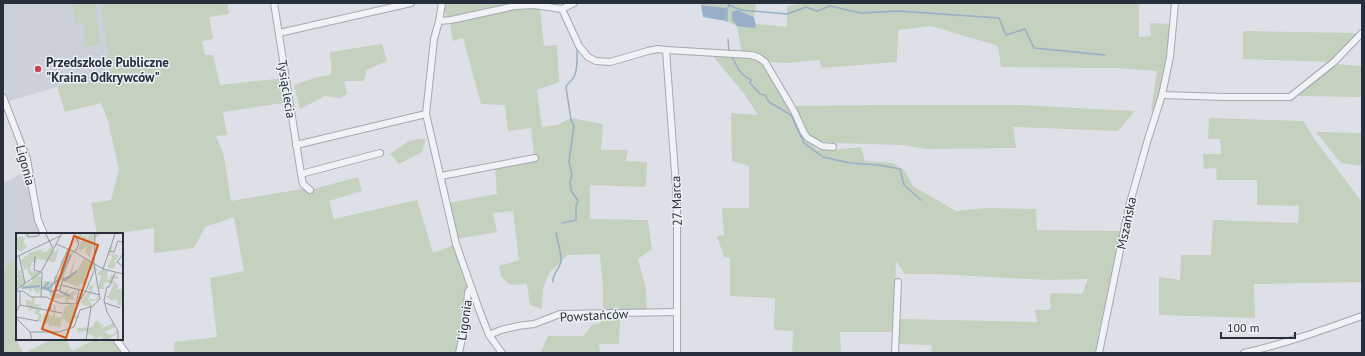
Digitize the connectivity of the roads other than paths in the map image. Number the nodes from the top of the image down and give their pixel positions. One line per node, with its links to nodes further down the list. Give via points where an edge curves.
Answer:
1 (274, 3): 8 (street, Tysiąclecia)
2 (411, 3): 8 (street)
3 (442, 3): 7 (street)
4 (574, 3): 6 (street)
5 (1175, 3): 11 (street, Mszańska, via 1170,57)
6 (562, 9): 7 (street, via 534,5 515,6); 10 (street, via 579,46 588,57 596,61 610,62 648,51)
7 (439, 21): 13 (street, via 434,39)
8 (279, 33): 14 (street, Tysiąclecia)
9 (1362, 33): 11 (street, via 1334,62 1290,97)
10 (666, 50): 15 (street, via 758,57 765,62 808,138 822,146); 24 (street, 27 Marca, via 677,201)
11 (1162, 96): 33 (street, Mszańska, via 1129,206)
12 (3, 97): 21 (street, Ligonia, via 27,159 38,220)
13 (426, 114): 14 (street); 19 (street)
14 (296, 145): 18 (street, Tysiąclecia)
15 (833, 147)
16 (380, 153): 18 (street)
17 (535, 158): 19 (street)
18 (301, 174): 20 (street, Tysiąclecia, via 303,184)
19 (441, 176): 23 (street, via 456,244)
20 (310, 190)
21 (44, 233)
22 (898, 282): 32 (street)
23 (471, 288): 26 (street); 29 (street, Ligonia, via 468,292)
24 (677, 312): 26 (street, Powstańców, via 560,314 534,324 506,328); 31 (street, 27 Marca)
25 (1362, 316): 34 (street, via 1276,346)
26 (489, 334): 30 (street)
27 (117, 340): 28 (street)
28 (126, 353)
29 (459, 353)
30 (502, 353)
31 (677, 353)
32 (895, 353)
33 (1099, 353)
34 (1244, 353)

